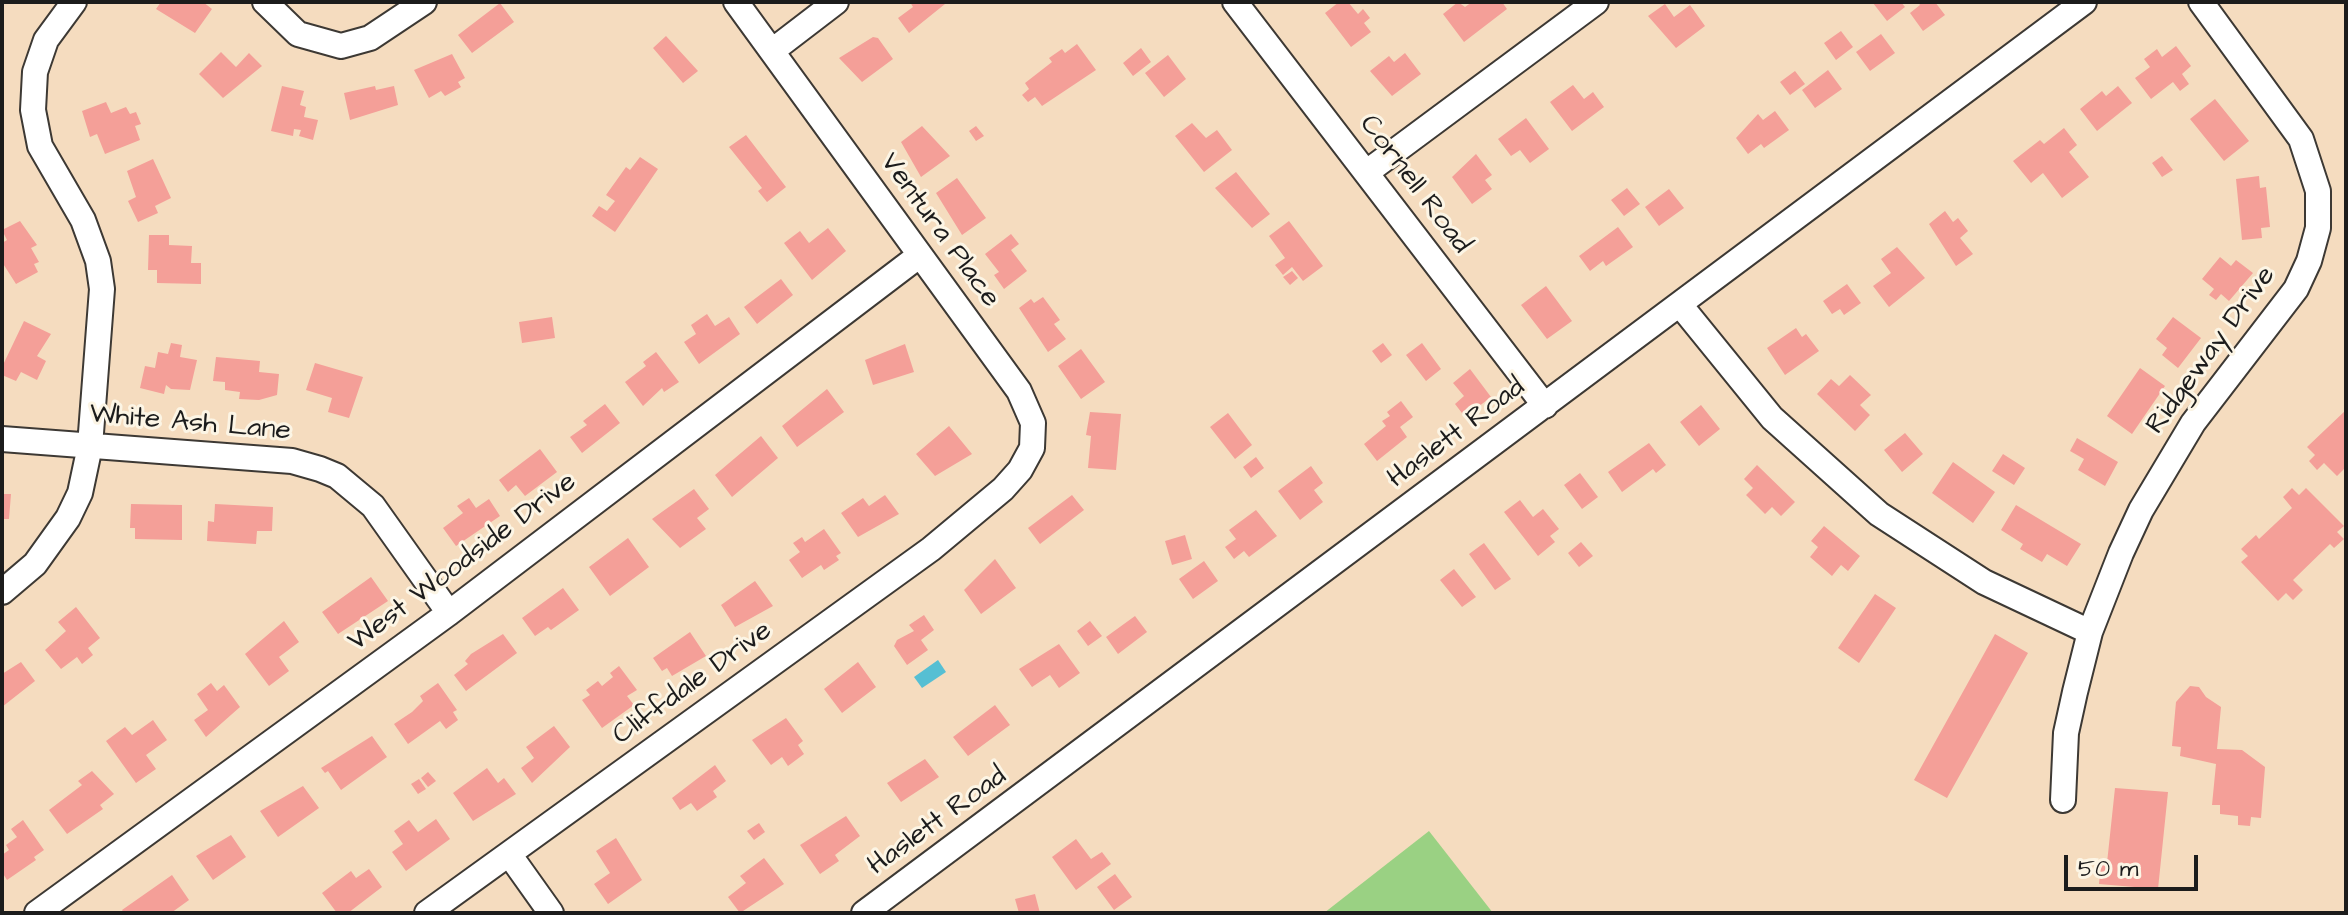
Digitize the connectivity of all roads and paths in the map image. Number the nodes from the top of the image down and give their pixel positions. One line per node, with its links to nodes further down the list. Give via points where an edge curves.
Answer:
1 (74, 2): 16 (street, via 46,40 35,72 33,110 40,146 83,220 98,261 102,289)
2 (265, 2): 3 (street, via 298,34 341,46 370,38)
3 (424, 2)
4 (736, 2): 10 (street, Ventura Place)
5 (836, 2): 10 (street)
6 (1235, 2): 11 (street, Cornell Road)
7 (1596, 2): 11 (street)
8 (2201, 2): 20 (street, Ridgeway Drive, via 2301,139 2318,191 2318,228 2296,289 2223,379 2154,487)
9 (2080, 3): 13 (street, Haslett Road)
10 (772, 51): 12 (street, Ventura Place)
11 (1367, 172): 14 (street, Cornell Road)
12 (920, 255): 17 (street, Ventura Place, via 1019,391 1033,423 1028,460); 19 (street, West Woodside Drive)
13 (1681, 306): 14 (street, Haslett Road); 20 (street, via 1772,418 1879,514 1984,582)
14 (1545, 406): 26 (street, Haslett Road)
15 (2, 439): 16 (street, White Ash Lane)
16 (90, 446): 18 (street, via 80,493 68,518 35,564); 19 (street, White Ash Lane, via 292,461 337,476 373,506)
17 (990, 500): 22 (street, Cliffdale Drive, via 920,557)
18 (2, 592)
19 (449, 613): 23 (street, West Woodside Drive)
20 (2090, 632): 21 (street, Ridgeway Drive, via 2066,733)
21 (2063, 800)
22 (509, 854): 24 (street, Cliffdale Drive); 25 (street)
23 (37, 913)
24 (427, 913)
25 (551, 913)
26 (864, 913)

